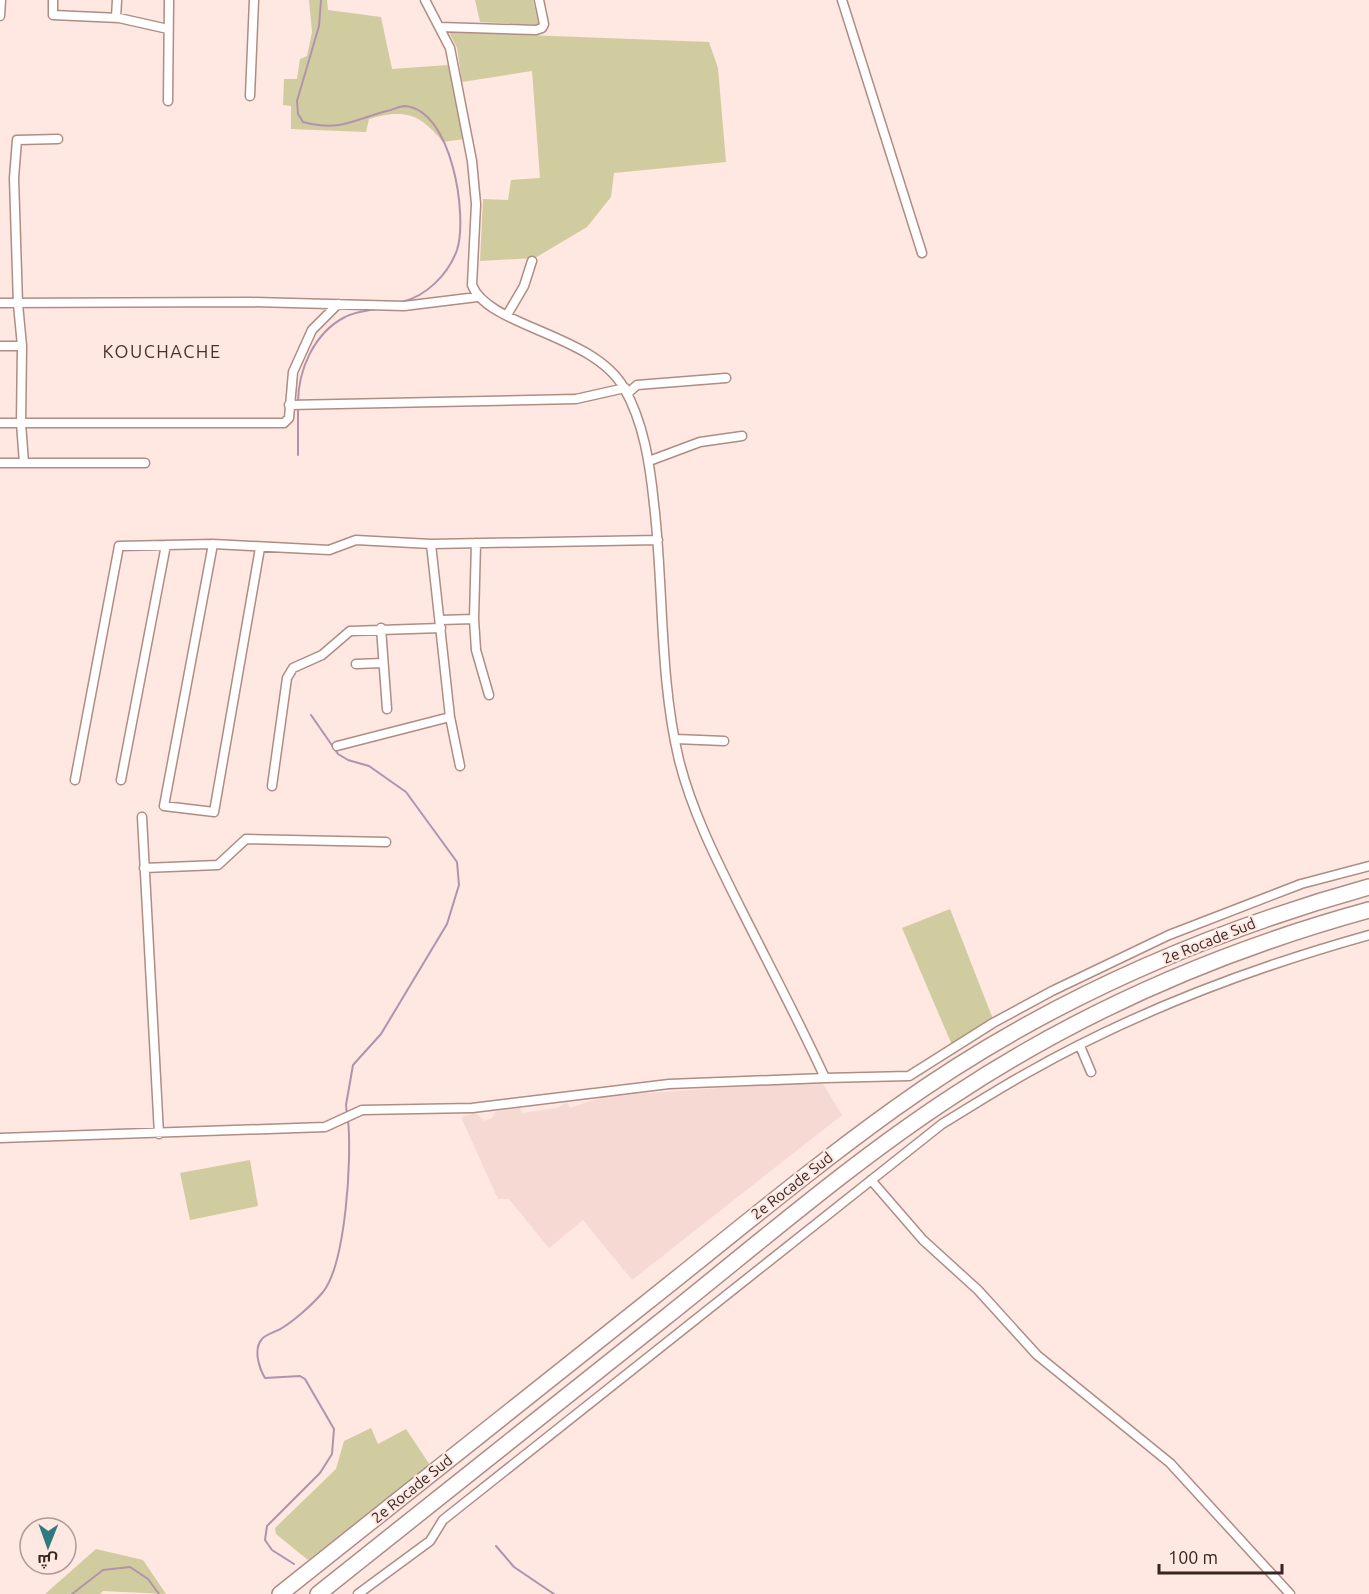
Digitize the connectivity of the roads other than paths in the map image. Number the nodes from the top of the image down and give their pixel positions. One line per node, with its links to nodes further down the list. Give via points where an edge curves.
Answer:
1 (1, 0): 9 (street)
2 (53, 0): 10 (street, via 53,15)
3 (117, 0): 10 (street)
4 (169, 0): 12 (street)
5 (254, 0): 13 (street)
6 (425, 0): 11 (street)
7 (539, 0): 11 (street, via 544,24 536,30)
8 (842, 0): 16 (street)
9 (0, 16)
10 (116, 18): 12 (street)
11 (440, 27): 18 (street, via 450,48 472,161 476,204 472,285)
12 (168, 28): 14 (street)
13 (250, 96)
14 (168, 101)
15 (58, 139): 20 (street, via 17,140 14,178)
16 (922, 253)
17 (532, 261): 22 (street, via 524,286)
18 (477, 297): 21 (street, via 404,306); 22 (street)
19 (0, 303): 20 (street)
20 (18, 304): 21 (street); 23 (street)
21 (338, 304): 27 (street, via 312,330 293,372)
22 (507, 315): 26 (street, via 589,352 607,364)
23 (22, 345): 24 (street); 29 (street)
24 (0, 346)
25 (726, 378): 26 (street, via 636,386)
26 (626, 391): 27 (street, via 576,399); 31 (street)
27 (289, 405): 29 (street, via 289,418 284,423)
28 (0, 423): 29 (street)
29 (21, 423): 33 (street)
30 (742, 436): 31 (street, via 715,439)
31 (649, 461): 35 (street)
32 (0, 463): 33 (street)
33 (24, 463): 34 (street)
34 (145, 463)
35 (658, 540): 36 (street); 49 (street, via 668,698)
36 (476, 543): 38 (street); 41 (street)
37 (213, 544): 39 (street); 40 (street); 40 (street, via 164,806 214,812)
38 (431, 544): 40 (street, via 356,540 329,550); 42 (street)
39 (165, 545): 53 (street, via 119,546); 54 (street)
40 (260, 548)
41 (474, 619): 42 (street); 46 (street, via 476,650)
42 (440, 624): 43 (street); 48 (street)
43 (381, 628): 44 (street); 55 (street, via 350,631 322,655 289,672)
44 (383, 663): 45 (street); 47 (street)
45 (356, 664)
46 (489, 695)
47 (387, 709)
48 (450, 717): 51 (street); 52 (street)
49 (676, 739): 50 (street); 65 (street, via 696,812)
50 (724, 741)
51 (337, 746)
52 (460, 766)
53 (75, 780)
54 (121, 780)
55 (272, 786)
56 (142, 818): 59 (street)
57 (386, 842): 59 (street, via 246,839 218,865)
58 (1369, 866): 65 (street, via 1301,884 1168,935 993,1023 909,1076)
59 (144, 868): 66 (street)
60 (1369, 887): 69 (highway, 2e Rocade Sud, via 1242,926 1180,952 1094,991 955,1068 837,1151)
61 (1369, 910): 70 (highway, 2e Rocade Sud, via 1266,942 1158,985 1059,1033 950,1097 801,1209)
62 (1369, 935): 63 (street, via 1292,956 1194,993)
63 (1080, 1046): 64 (street); 68 (street, via 1028,1072 942,1125)
64 (1090, 1072)
65 (825, 1078): 66 (street, via 669,1084 493,1106 362,1110 336,1124)
66 (159, 1134): 67 (street)
67 (0, 1138)
68 (871, 1180): 71 (street, via 443,1520 430,1541); 72 (street, via 923,1240 978,1290 1037,1354 1170,1463)
69 (280, 1594)
70 (318, 1594)
71 (358, 1594)
72 (1290, 1594)

